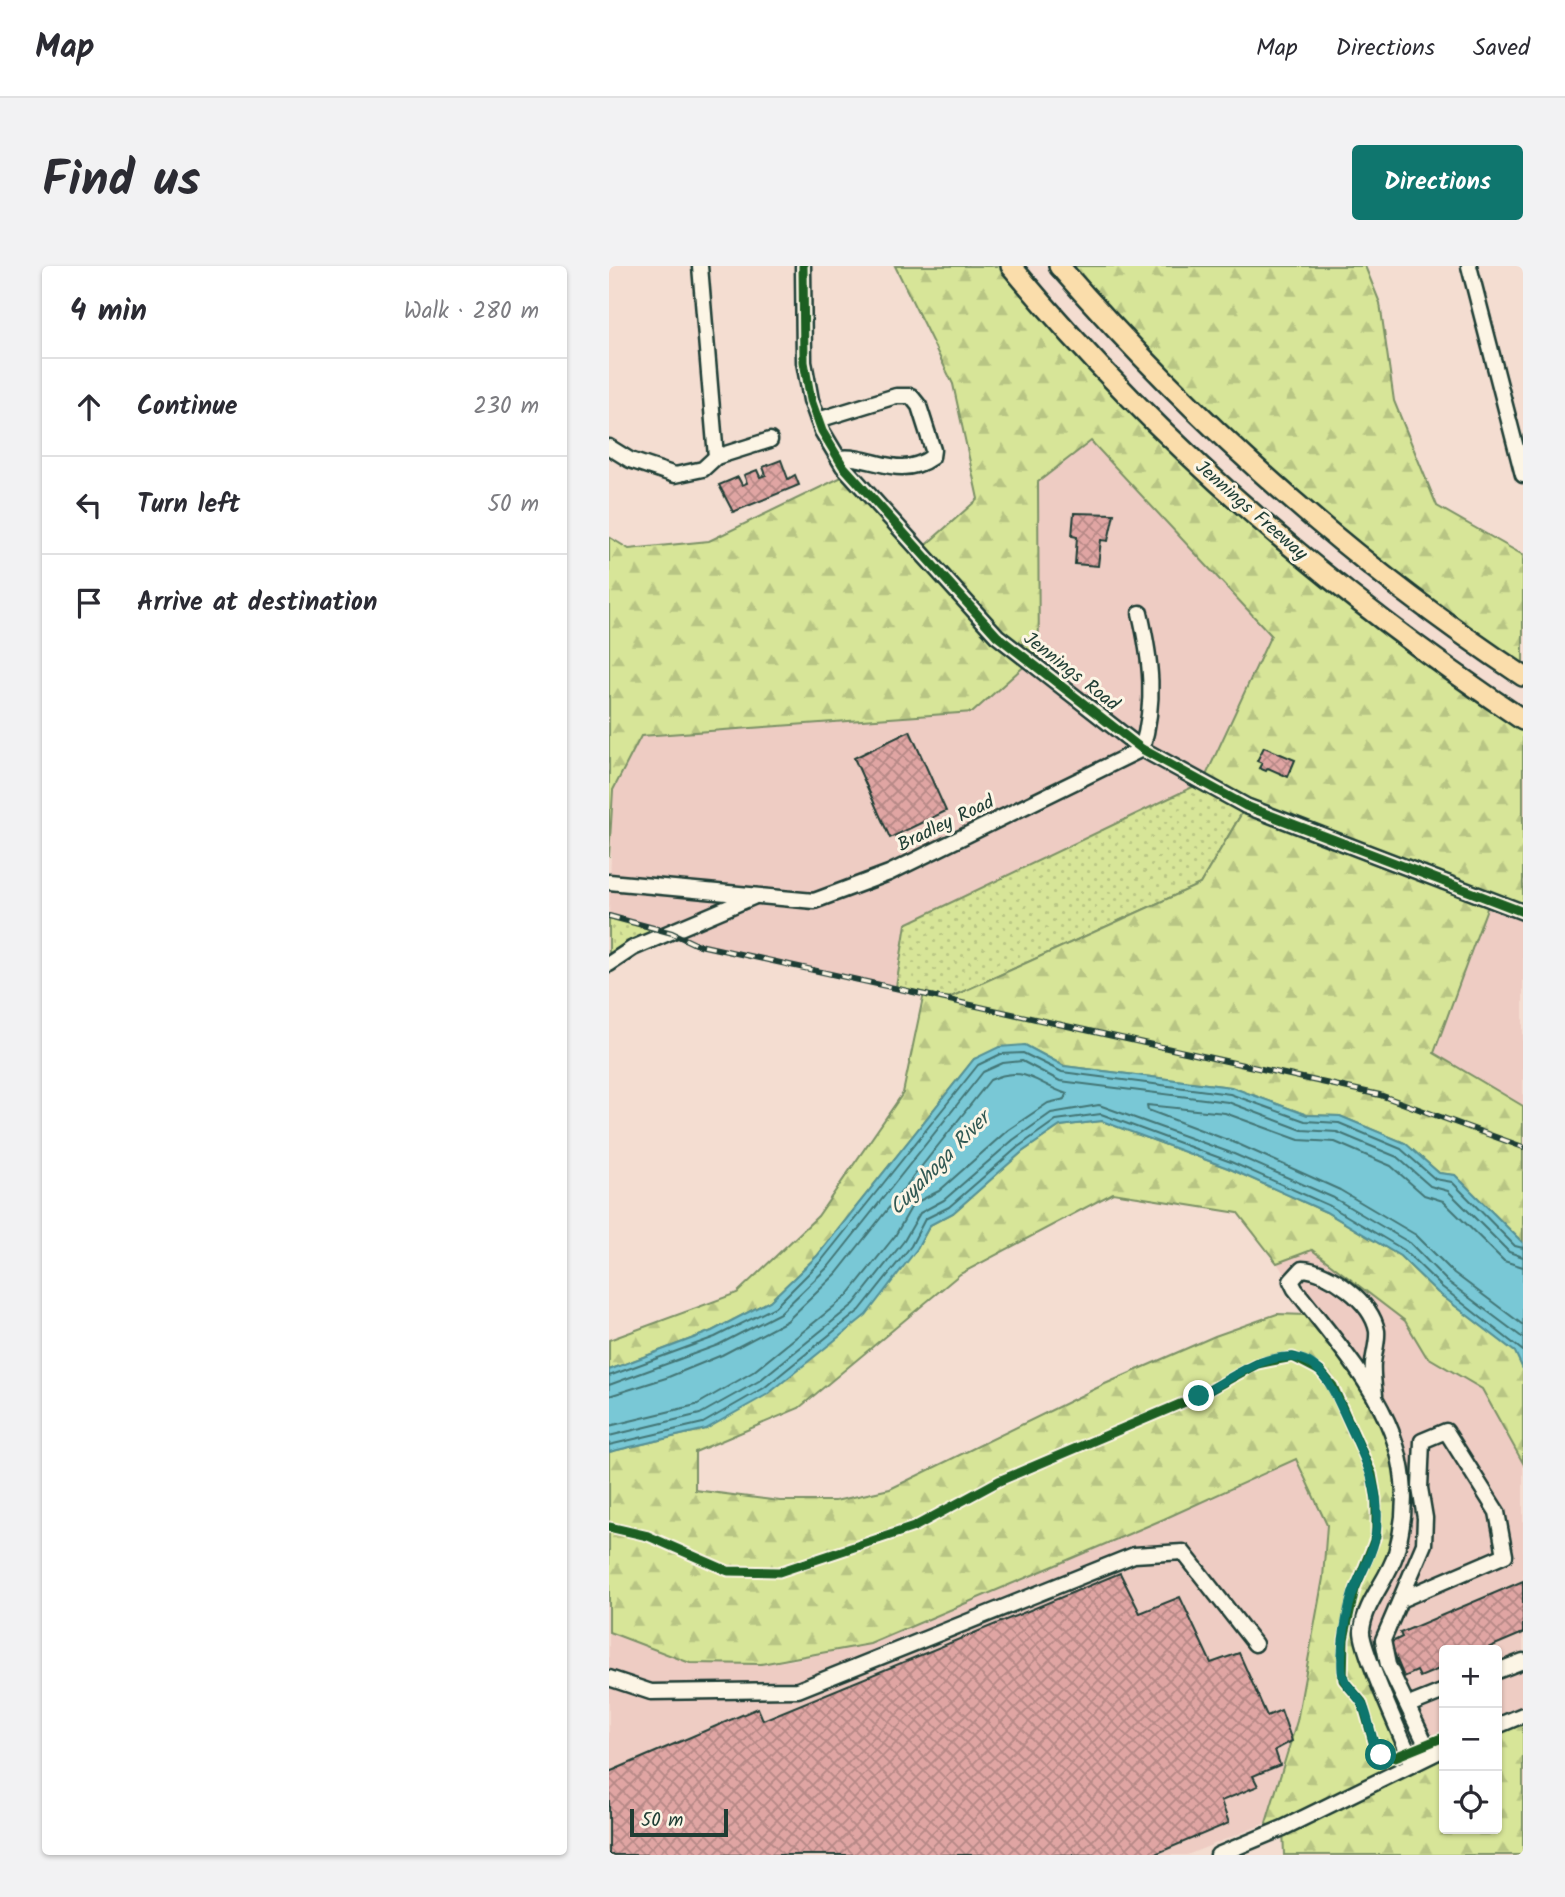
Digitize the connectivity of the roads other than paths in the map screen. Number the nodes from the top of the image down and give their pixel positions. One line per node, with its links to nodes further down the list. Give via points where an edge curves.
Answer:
1 (699, 266): 9 (street)
2 (803, 266): 6 (street, Jennings Road, via 804,362)
3 (1011, 266): 14 (highway, Jennings Freeway, via 1120,387 1247,509 1373,613)
4 (1059, 266): 13 (highway, Jennings Freeway, via 1169,385 1300,508 1421,604)
5 (1469, 266): 11 (street)
6 (818, 421): 10 (street, Jennings Road); 10 (street, via 896,396 911,396 919,406 933,450 925,462 894,469)
7 (770, 440): 9 (street)
8 (609, 447): 9 (street, via 630,460 675,475 703,469)
9 (716, 457)
10 (839, 458): 15 (street, Jennings Road, via 997,636)
11 (1523, 474)
12 (1140, 613): 15 (street, via 1152,689)
13 (1523, 676)
14 (1523, 720)
15 (1142, 749): 17 (street, Bradley Road, via 889,873 814,901); 18 (street, Jennings Road, via 1246,806)
16 (609, 882): 17 (street, Bradley Road)
17 (758, 895): 19 (street, Bradley Road, via 632,948)
18 (1523, 912)
19 (609, 964)
20 (1375, 1395): 20 (street, via 1375,1323 1339,1282 1320,1271 1302,1269 1291,1281 1295,1289); 31 (street, via 1401,1454 1404,1506 1392,1566 1367,1609 1361,1633)
21 (1400, 1600): 21 (street, via 1425,1544 1422,1441 1446,1431 1497,1512 1505,1555); 27 (street, via 1383,1640 1388,1665)
22 (1255, 1644): 25 (street, via 1183,1552 1134,1555 798,1690 651,1692)
23 (1523, 1661): 24 (street)
24 (1502, 1669)
25 (609, 1678)
26 (1439, 1693): 27 (street)
27 (1409, 1705): 30 (street)
28 (1523, 1715): 29 (street)
29 (1502, 1724)
30 (1438, 1752): 31 (street)
31 (1413, 1764): 32 (street)
32 (1218, 1855)

